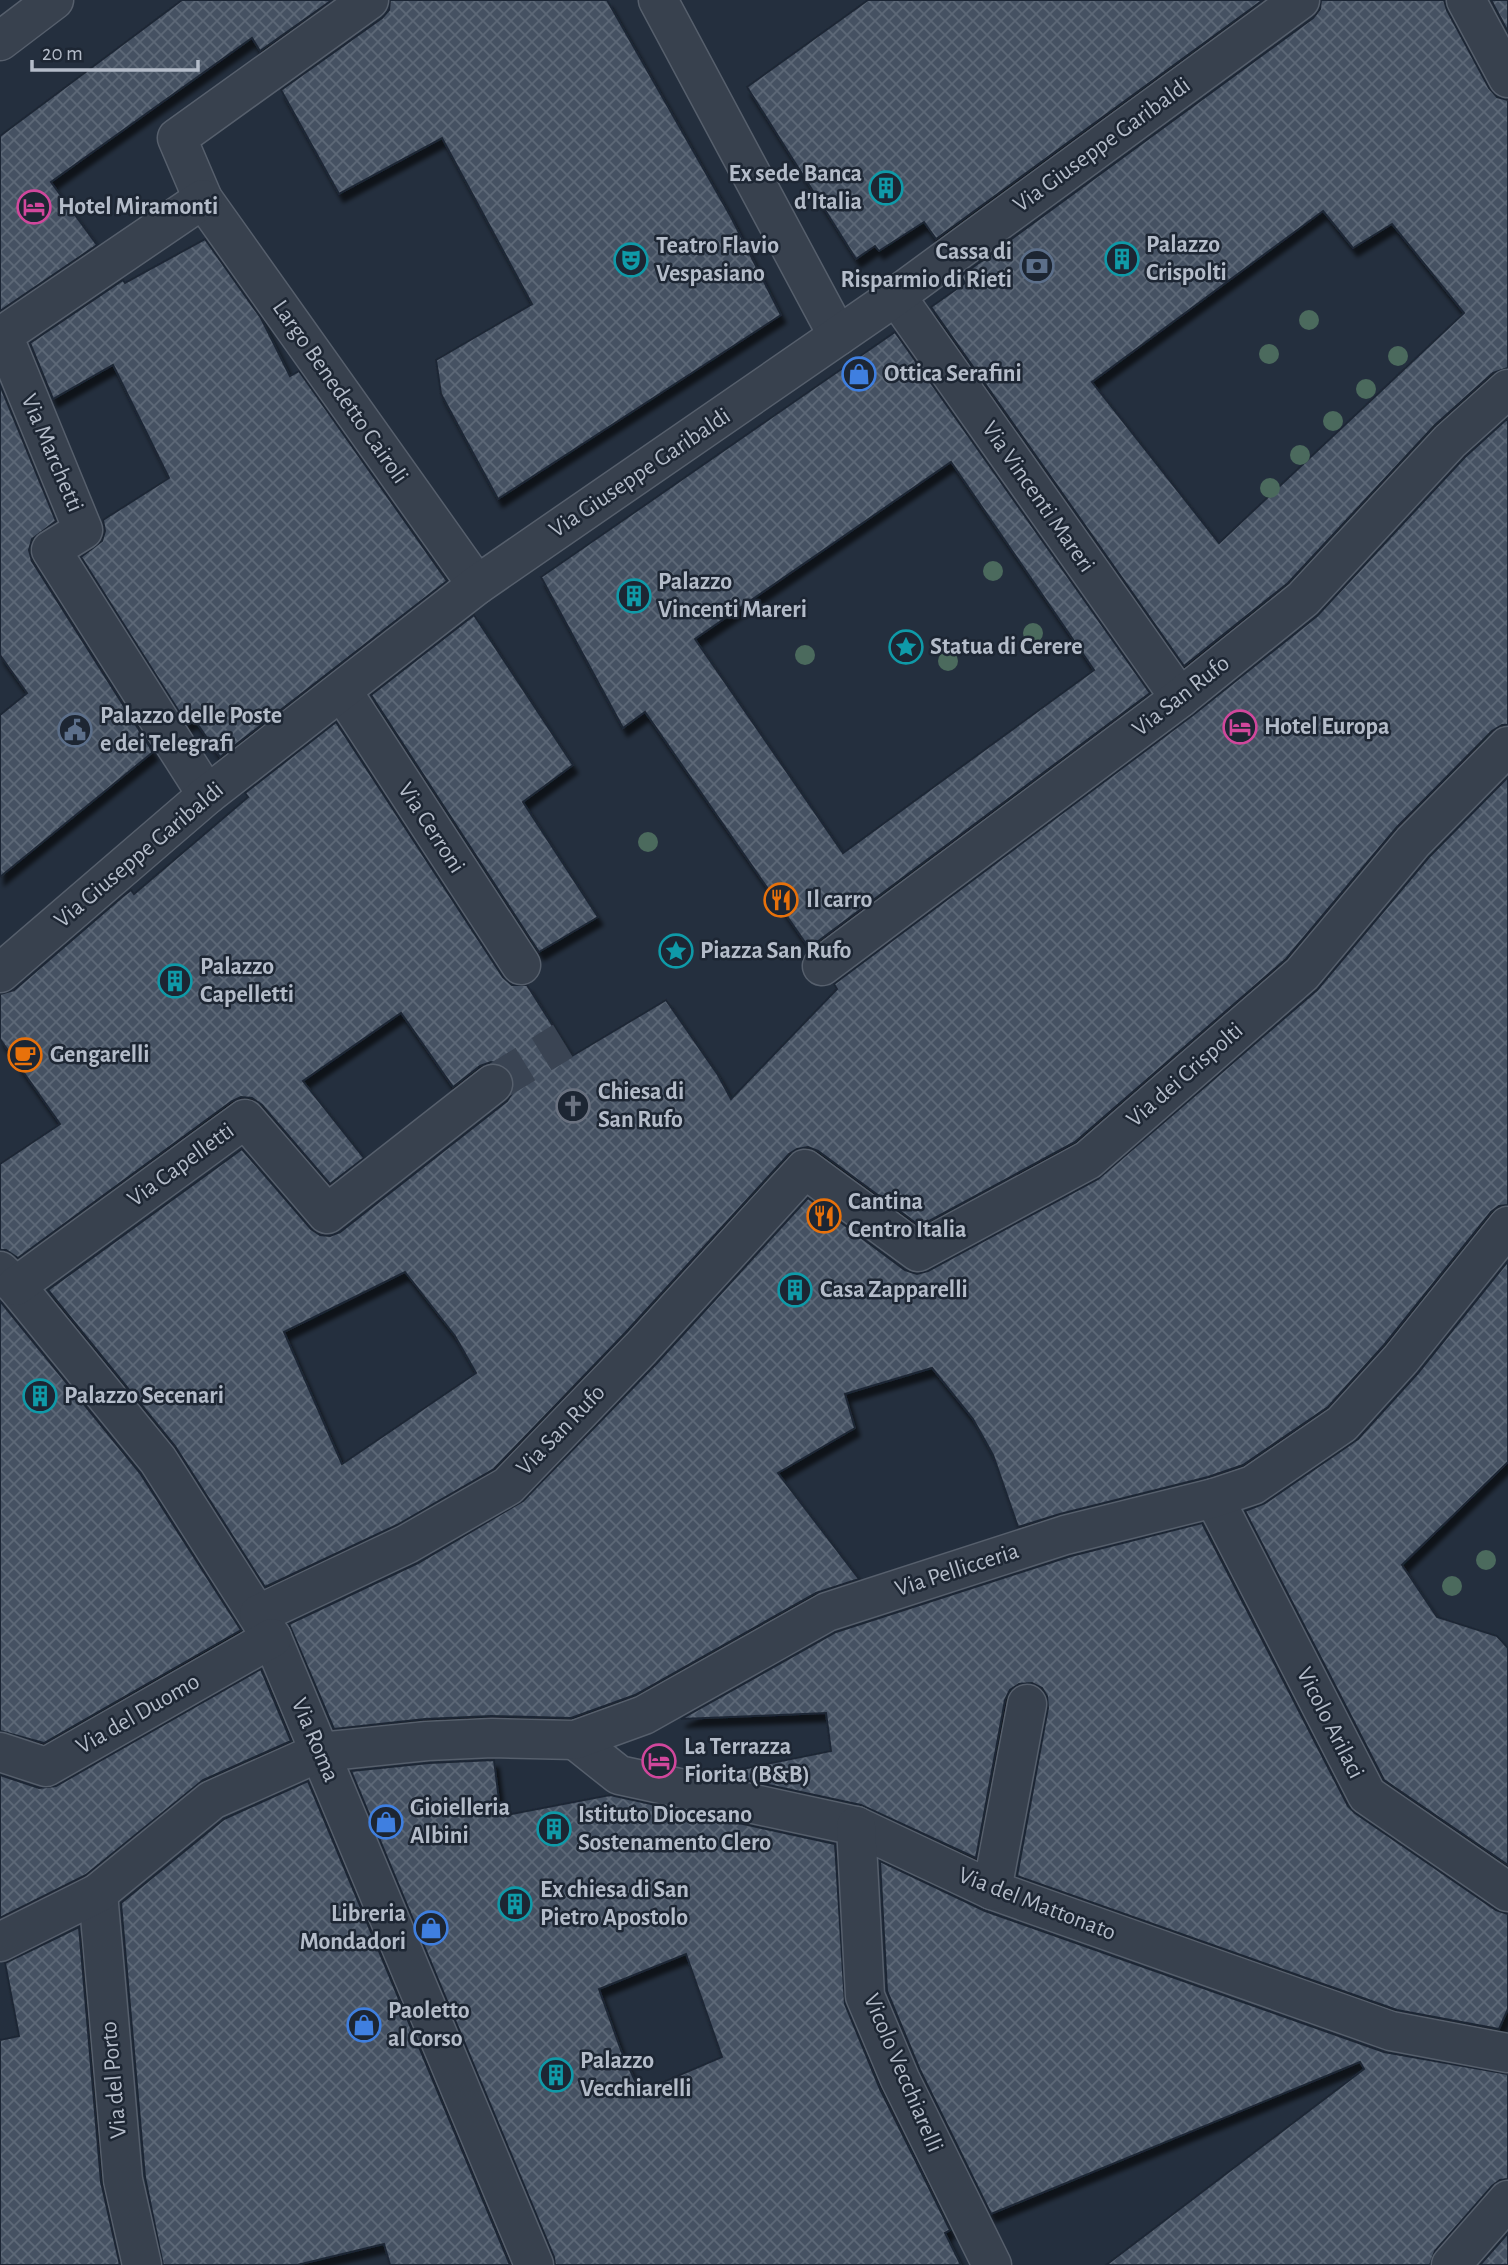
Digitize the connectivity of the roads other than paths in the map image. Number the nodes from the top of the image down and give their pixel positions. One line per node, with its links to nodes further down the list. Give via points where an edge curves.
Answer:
1 (54, 0): 6 (street)
2 (369, 0): 8 (street, Largo Benedetto Cairoli, via 177,138)
3 (658, 0): 10 (street)
4 (1300, 0): 9 (street, Via Giuseppe Garibaldi)
5 (1466, 0): 7 (street)
6 (0, 41)
7 (1508, 78)
8 (203, 199): 12 (street, Largo Benedetto Cairoli); 16 (street, Via Marchetti, via 3,335 83,530 51,550)
9 (896, 296): 10 (street, Via Giuseppe Garibaldi); 14 (street, Via Vincenti Mareri)
10 (838, 336): 12 (street, Via Giuseppe Garibaldi)
11 (1508, 389): 14 (street, Via San Rufo, via 1450,441 1303,599)
12 (477, 585): 13 (street, Via Giuseppe Garibaldi)
13 (342, 691): 16 (street, Via Giuseppe Garibaldi); 17 (street, Via Cerroni)
14 (1181, 698): 18 (street, Via San Rufo)
15 (1508, 746): 21 (street, Via dei Crispolti, via 1413,842 1302,974 1088,1160 918,1252)
16 (207, 795): 19 (street, Via Giuseppe Garibaldi)
17 (521, 965)
18 (822, 966)
19 (0, 973)
20 (493, 1084): 23 (street, Via Capelletti, via 327,1214 245,1119)
21 (805, 1169): 25 (street, Via San Rufo, via 508,1486)
22 (1508, 1226): 24 (street, Via Pellicceria, via 1401,1360 1342,1424 1253,1485)
23 (8, 1278): 25 (street, Via Roma, via 158,1460)
24 (1214, 1498): 27 (street, Via Pellicceria, via 1065,1535 827,1612 644,1715); 32 (street, Vicolo Arilaci, via 1367,1796)
25 (265, 1626): 28 (street, Via del Duomo, via 46,1767); 29 (street, Via Roma)
26 (1027, 1704): 31 (street)
27 (575, 1740): 29 (street, Via Pellicceria, via 427,1741); 30 (street, Via del Mattonato, via 620,1775)
28 (0, 1752)
29 (320, 1752): 33 (street, Via Pellicceria, via 212,1800); 38 (street, Via Roma)
30 (856, 1826): 31 (street, Via del Mattonato); 39 (street, Vicolo Vecchiarelli, via 865,1996 900,2079)
31 (992, 1890): 35 (street, Via del Mattonato, via 1391,2031)
32 (1508, 1892)
33 (98, 1894): 34 (street, Via Pellicceria); 37 (street, Via del Porto, via 123,2180)
34 (0, 1942)
35 (1507, 2050)
36 (1508, 2200): 40 (street)
37 (142, 2265)
38 (534, 2265)
39 (992, 2265)
40 (1451, 2265)

